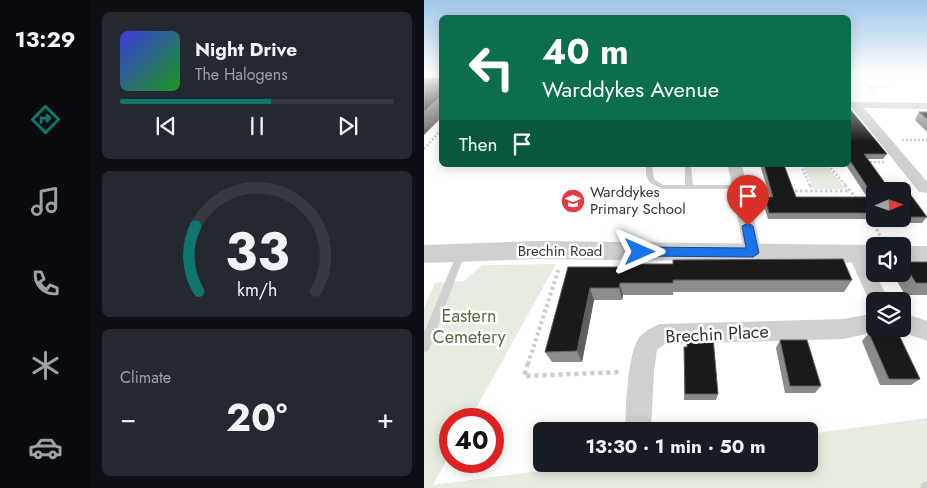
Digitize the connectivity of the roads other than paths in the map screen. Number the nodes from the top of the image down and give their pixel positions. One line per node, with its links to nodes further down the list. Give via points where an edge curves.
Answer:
1 (852, 105): 2 (street); 8 (street)
2 (927, 106)
3 (649, 167): 6 (lane, via 649,179 654,184)
4 (688, 167): 6 (lane)
5 (735, 167): 7 (street)
6 (689, 187): 7 (lane)
7 (740, 189): 10 (street)
8 (924, 190)
9 (461, 253): 10 (street, Brechin Road); 11 (street, Brechin Road); 18 (lane)
10 (753, 253): 12 (street, Brechin Road)
11 (424, 254)
12 (866, 254)
13 (911, 255): 14 (street)
14 (927, 255)
15 (866, 325): 19 (street, Brechin Place, via 844,329 660,334 647,345)
16 (911, 326): 17 (street)
17 (927, 331)
18 (424, 347)
19 (639, 422)

